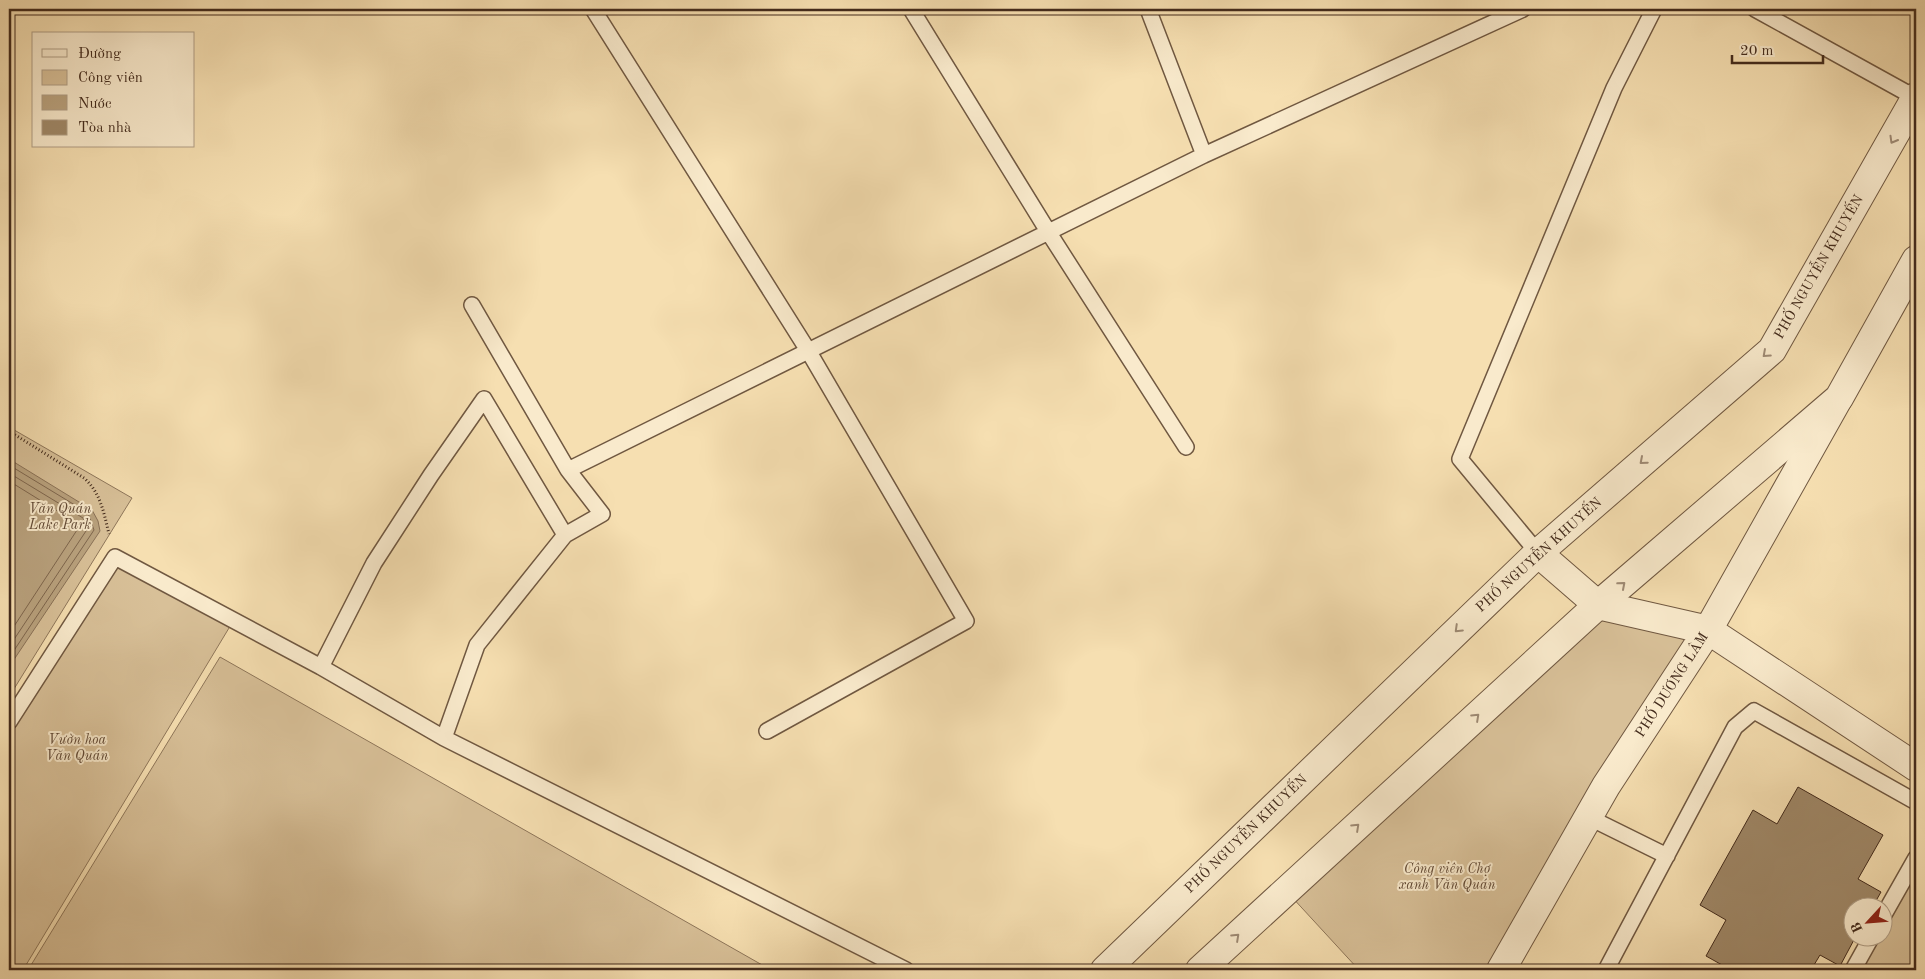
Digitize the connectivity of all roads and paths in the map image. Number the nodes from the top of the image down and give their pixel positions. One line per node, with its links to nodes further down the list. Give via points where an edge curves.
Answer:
1 (593, 9): 12 (lane)
2 (911, 9): 9 (lane)
3 (1148, 9): 8 (lane)
4 (1523, 9): 8 (lane)
5 (1654, 9): 18 (lane, via 1614,88 1460,459)
6 (1755, 9): 7 (lane)
7 (1916, 97): 18 (street, PHỐ NGUYỄN KHUYẾN, one-way to 18, via 1772,350)
8 (1204, 155): 9 (lane)
9 (1049, 233): 12 (lane); 15 (lane)
10 (1916, 260): 13 (street)
11 (472, 305): 16 (lane)
12 (809, 352): 16 (lane); 24 (lane, via 966,621)
13 (1839, 398): 20 (street, one-way to 13); 21 (street, PHỐ DƯƠNG LÂM)
14 (9, 431): 19 (path, via 92,484 102,506)
15 (1186, 447)
16 (568, 470): 17 (lane, via 602,514)
17 (565, 535): 22 (lane, via 484,399 374,563); 25 (lane, via 477,645)
18 (1538, 553): 20 (street); 34 (street, PHỐ NGUYỄN KHUYẾN, one-way to 34)
19 (115, 557): 22 (lane); 23 (lane)
20 (1598, 605): 21 (street); 35 (street, one-way to 20)
21 (1708, 630): 26 (street); 28 (street, PHỐ DƯƠNG LÂM)
22 (321, 667): 25 (lane)
23 (9, 722)
24 (767, 731)
25 (444, 738): 33 (lane)
26 (1916, 767)
27 (1916, 802): 29 (lane, via 1754,711 1734,727)
28 (1588, 817): 29 (lane); 36 (street, PHỐ DƯƠNG LÂM)
29 (1667, 856): 37 (lane)
30 (1916, 858): 31 (lane)
31 (1892, 900)
32 (1866, 946): 38 (lane)
33 (906, 970)
34 (1105, 970)
35 (1200, 970)
36 (1501, 970)
37 (1606, 970)
38 (1853, 970)

